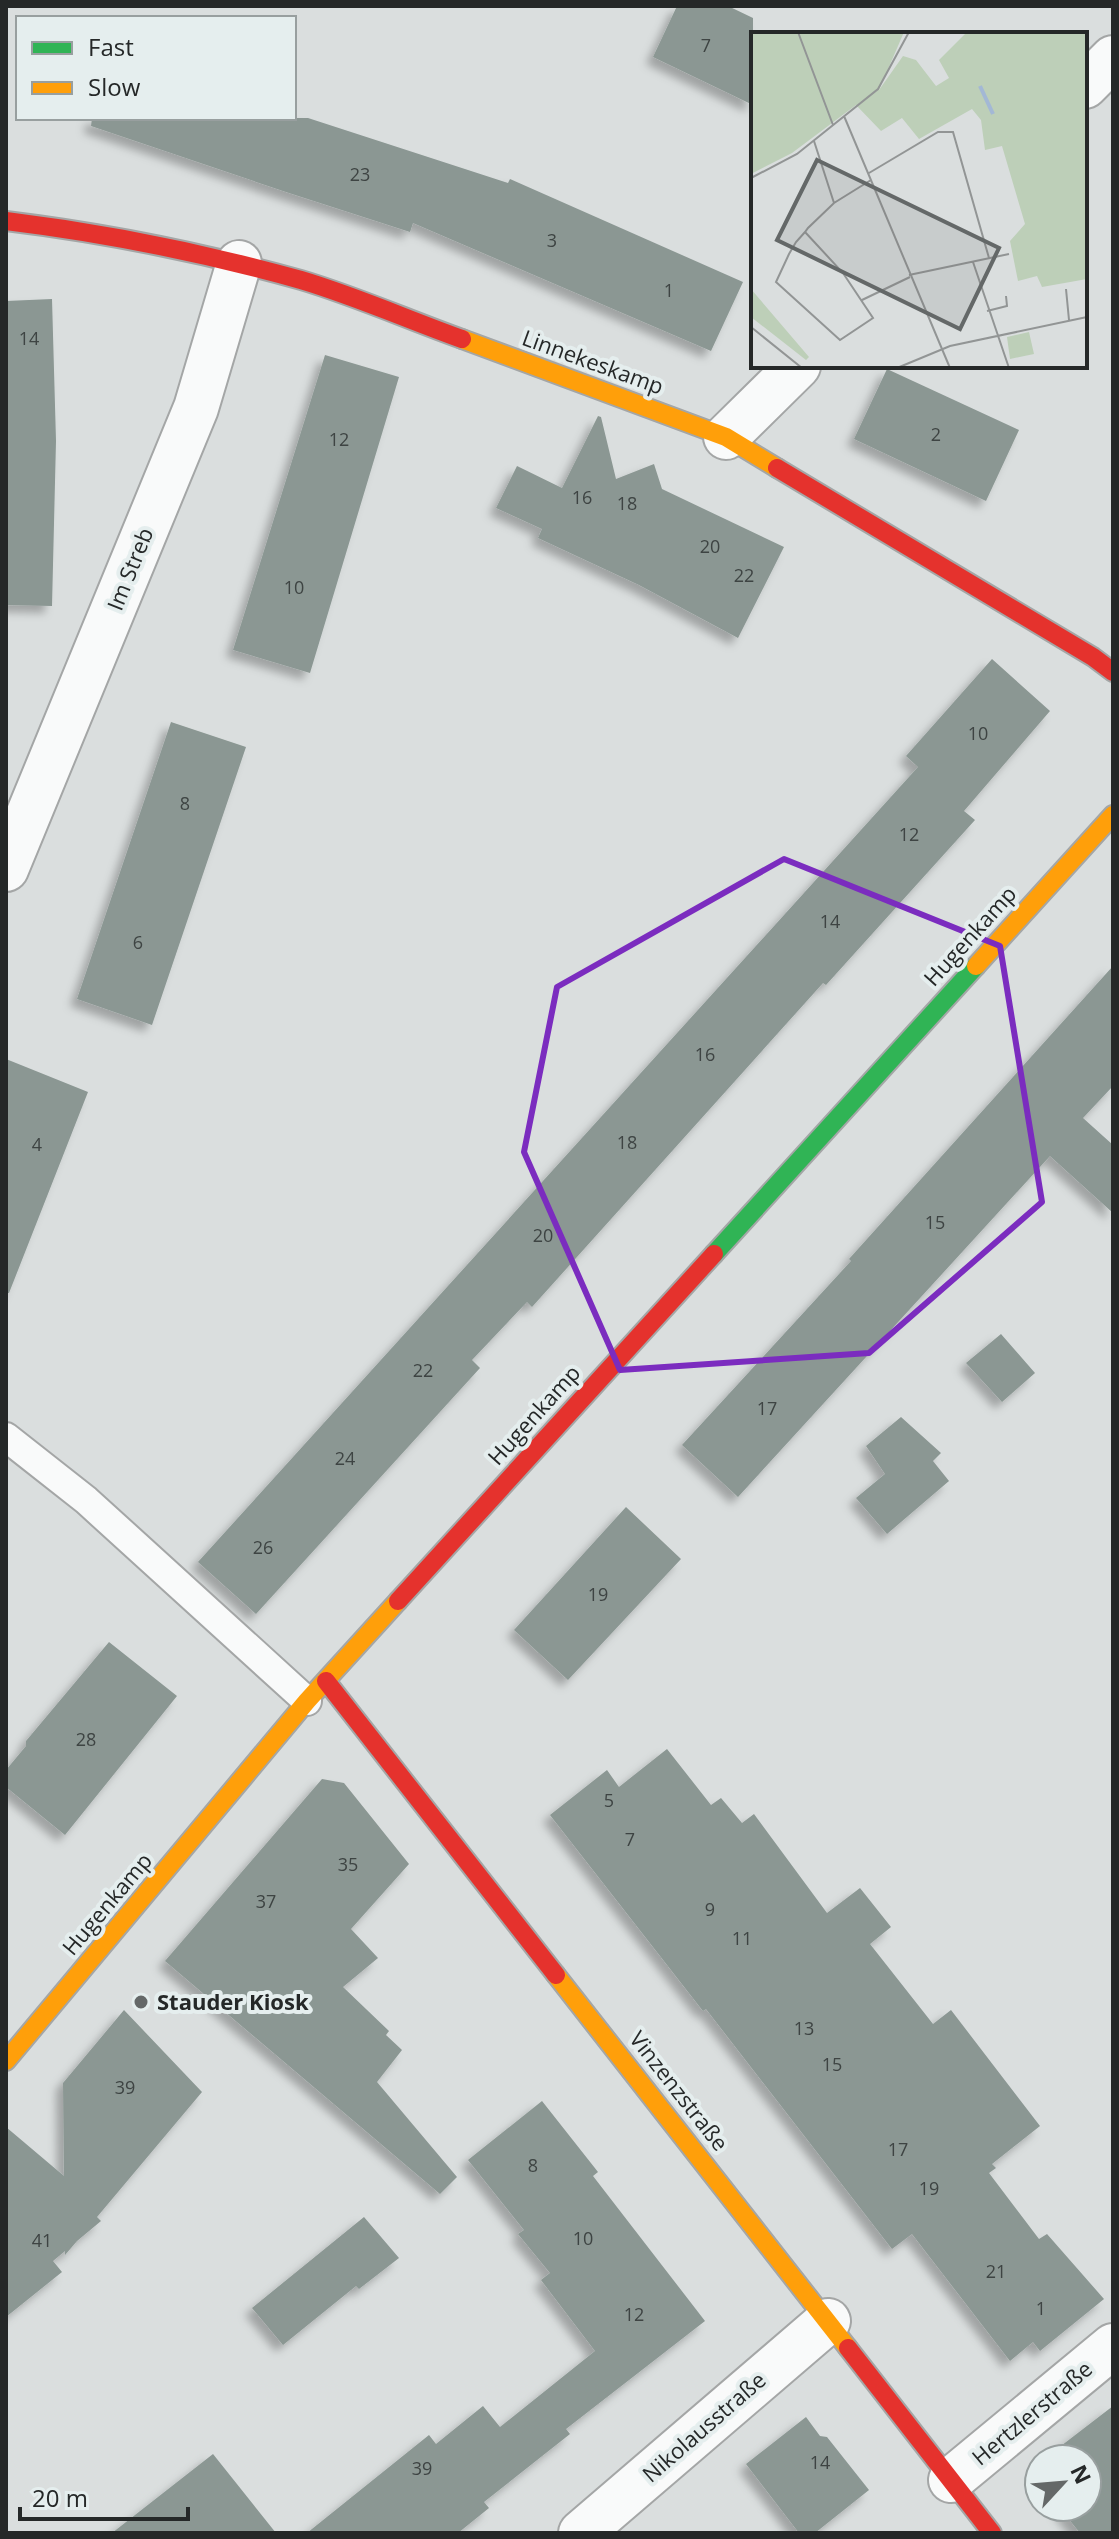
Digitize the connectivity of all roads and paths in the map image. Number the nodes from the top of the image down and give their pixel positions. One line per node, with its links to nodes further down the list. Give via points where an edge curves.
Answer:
1 (1113, 58): 2 (street)
2 (1087, 84)
3 (6, 221): 4 (street, Linnekeskamp, via 75,229)
4 (239, 263): 6 (street, Linnekeskamp, via 304,281); 9 (street, Im Streb, via 196,408)
5 (796, 368): 6 (street)
6 (726, 437): 7 (street, Linnekeskamp)
7 (1113, 672)
8 (1113, 815): 11 (street, Hugenkamp)
9 (6, 869)
10 (6, 1437): 11 (lane)
11 (316, 1691): 12 (street, Hugenkamp); 13 (street, Vinzenzstraße)
12 (6, 2061)
13 (828, 2321): 15 (street, Vinzenzstraße); 16 (street, Nikolausstraße)
14 (1113, 2346): 15 (street, Hertzlerstraße)
15 (951, 2480): 17 (street, Vinzenzstraße)
16 (581, 2533)
17 (992, 2533)

